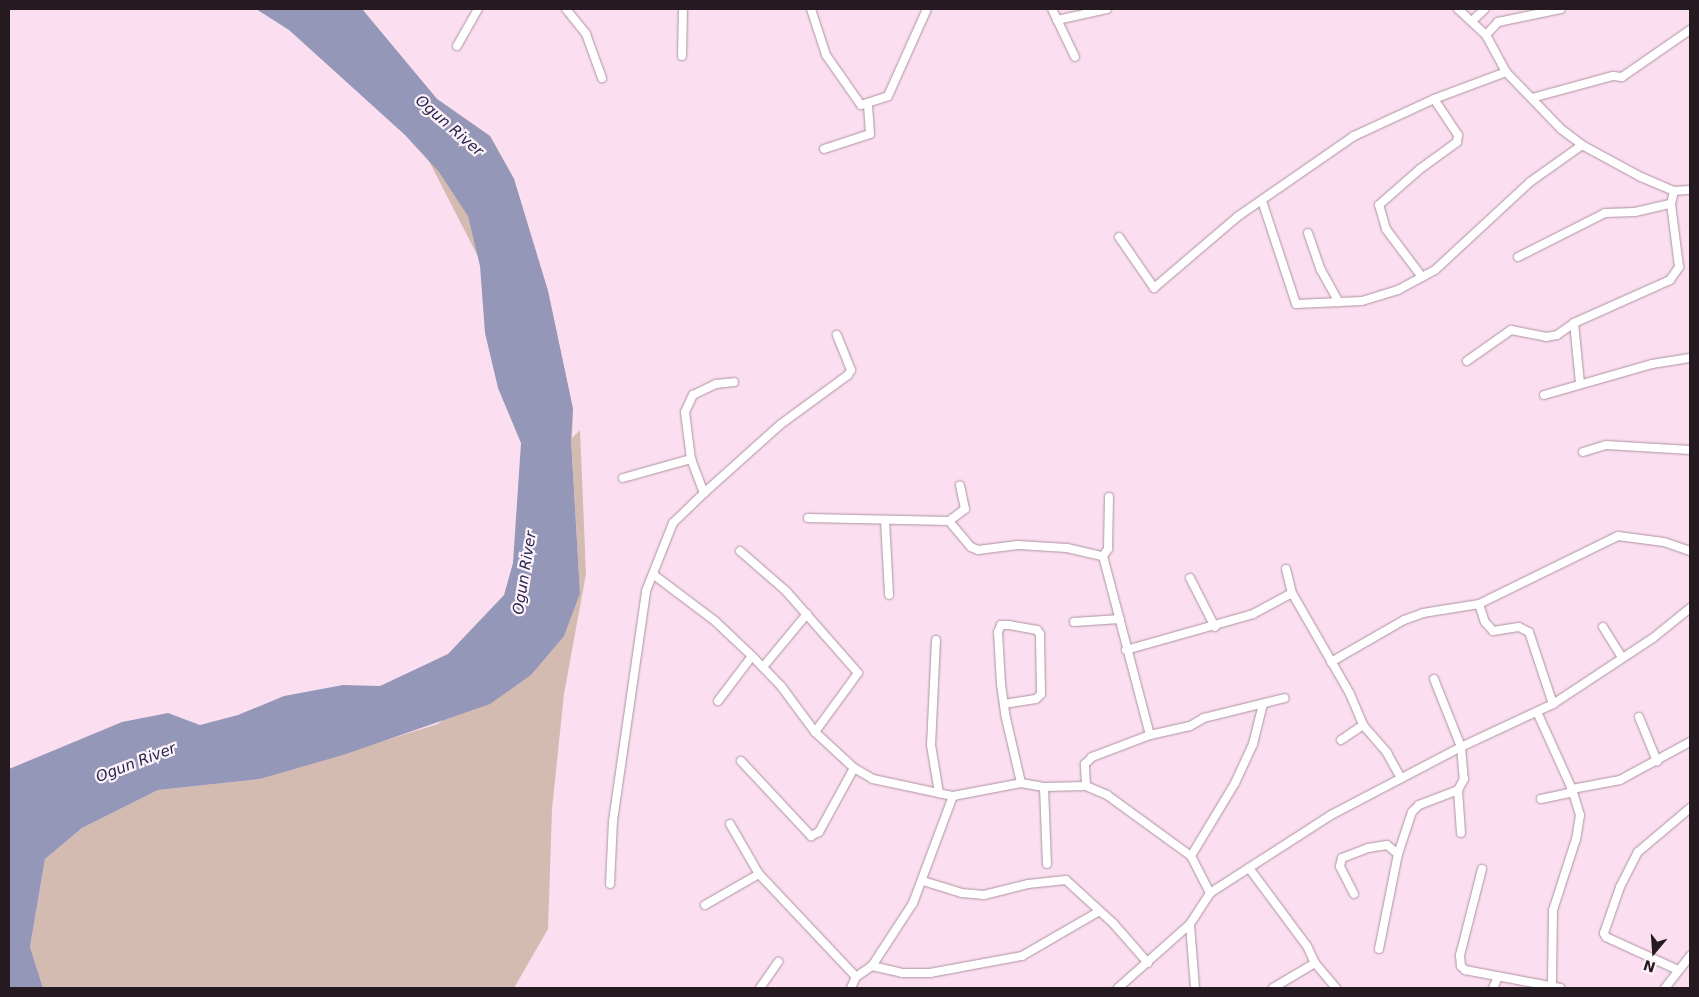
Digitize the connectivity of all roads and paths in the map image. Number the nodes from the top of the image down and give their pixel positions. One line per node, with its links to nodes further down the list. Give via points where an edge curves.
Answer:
1 (478, 9): 15 (street)
2 (566, 9): 19 (street, via 586,34)
3 (683, 9): 16 (street)
4 (811, 9): 22 (street, via 826,55 861,105)
5 (927, 9): 22 (street, via 888,96)
6 (1052, 9): 11 (street)
7 (1107, 9): 11 (street)
8 (1458, 9): 12 (street)
9 (1485, 9): 12 (street)
10 (1561, 9): 14 (street, via 1498,22)
11 (1057, 20): 17 (street)
12 (1473, 20): 14 (street)
13 (1690, 30): 20 (street, via 1622,76)
14 (1486, 36): 18 (street)
15 (457, 46)
16 (682, 56)
17 (1074, 57)
18 (1506, 72): 20 (street); 21 (street)
19 (602, 78)
20 (1532, 98): 23 (street)
21 (1434, 99): 27 (street, via 1354,136); 32 (street, via 1458,135 1457,142 1379,205 1386,229)
22 (868, 103): 24 (street, via 870,134)
23 (1582, 145): 26 (street); 32 (street, via 1530,182 1455,253)
24 (824, 150)
25 (1690, 190): 26 (street)
26 (1674, 191): 28 (street)
27 (1262, 201): 30 (street, via 1154,288); 33 (street, via 1296,304)
28 (1671, 204): 31 (street, via 1635,212 1605,213); 34 (street, via 1679,267 1675,275 1664,284)
29 (1308, 233): 33 (street, via 1321,270)
30 (1119, 237)
31 (1518, 257)
32 (1422, 277): 33 (street, via 1382,297)
33 (1339, 302)
34 (1574, 323): 37 (street, via 1552,336 1511,330); 39 (street)
35 (837, 335): 46 (street, via 851,370 848,375 781,424)
36 (1690, 358): 39 (street)
37 (1467, 360)
38 (734, 382): 43 (street, via 716,384 693,395 687,404 684,412)
39 (1580, 383): 40 (street)
40 (1544, 395)
41 (1690, 450): 42 (street, via 1606,445)
42 (1583, 452)
43 (691, 458): 44 (street); 46 (street)
44 (623, 478)
45 (960, 486): 50 (street, via 965,509)
46 (704, 493): 55 (street, via 673,524)
47 (1108, 498): 53 (street, via 1108,549)
48 (808, 518): 49 (street)
49 (885, 520): 50 (street); 58 (street)
50 (949, 521): 53 (street, via 971,547 978,550 1018,545 1067,548)
51 (740, 551): 61 (street)
52 (1690, 551): 59 (street, via 1664,542 1618,536)
53 (1103, 556): 62 (street)
54 (1286, 569): 57 (street)
55 (654, 575): 68 (street, via 715,621); 108 (street, via 646,591 613,821)
56 (1190, 578): 64 (street)
57 (1292, 593): 64 (street, via 1253,614); 70 (street)
58 (888, 595)
59 (1479, 604): 70 (street, via 1423,613 1404,620); 77 (street, via 1485,622 1493,631 1519,627 1529,632)
60 (1690, 608): 69 (street)
61 (807, 614): 71 (street); 81 (street, via 858,673)
62 (1120, 618): 63 (street); 67 (street)
63 (1074, 622)
64 (1215, 627): 67 (street)
65 (1603, 627): 69 (street)
66 (936, 640): 95 (street, via 931,745)
67 (1126, 650): 82 (street)
68 (752, 656): 71 (street); 74 (street)
69 (1622, 658): 77 (street)
70 (1331, 662): 80 (street)
71 (763, 667): 81 (street)
72 (1434, 679): 85 (street)
73 (1285, 698): 76 (street)
74 (718, 701)
75 (1004, 704): 75 (street, via 999,628 1008,624 1037,630 1040,634 1041,694 1036,699); 90 (street)
76 (1263, 704): 82 (street); 102 (street, via 1253,744 1235,783)
77 (1553, 704): 78 (street)
78 (1537, 712): 85 (street); 93 (street)
79 (1639, 717): 87 (street)
80 (1363, 726): 83 (street); 89 (street, via 1386,753)
81 (815, 732): 88 (street)
82 (1150, 735): 91 (street, via 1092,757 1086,764)
83 (1341, 740)
84 (1690, 742): 87 (street)
85 (1461, 747): 89 (street); 94 (street, via 1464,779)
86 (741, 761): 88 (street, via 811,836 819,832)
87 (1657, 761): 93 (street, via 1620,780)
88 (854, 768): 95 (street, via 880,782)
89 (1401, 778): 104 (street, via 1331,815)
90 (1021, 783): 92 (street); 96 (street)
91 (1086, 786): 92 (street); 102 (street, via 1107,795)
92 (1044, 787): 103 (street)
93 (1572, 789): 97 (street, via 1569,793); 123 (street, via 1580,822 1556,896)
94 (1458, 790): 100 (street); 101 (street, via 1416,807)
95 (938, 793): 96 (street)
96 (953, 796): 107 (street, via 934,841)
97 (1541, 799)
98 (1690, 808): 120 (street, via 1638,852 1604,933 1606,937)
99 (730, 824): 106 (street)
100 (1461, 833)
101 (1398, 854): 110 (street, via 1387,845 1342,858 1340,866); 114 (street)
102 (1191, 856): 109 (street)
103 (1047, 864)
104 (1249, 868): 109 (street); 118 (street, via 1307,946)
105 (1482, 869): 122 (street, via 1459,962 1465,970)
106 (759, 874): 111 (street); 121 (street)
107 (923, 880): 112 (street, via 962,893 984,895 1028,884 1066,880); 119 (street, via 912,904)
108 (610, 884)
109 (1210, 893): 113 (street)
110 (1354, 894)
111 (705, 905)
112 (1098, 912): 117 (street, via 1113,923); 119 (street, via 1022,956 930,973 902,973)
113 (1190, 924): 117 (street); 127 (street)
114 (1379, 949)
115 (1690, 956): 120 (street)
116 (778, 962): 124 (street)
117 (1148, 963): 126 (street)
118 (1314, 964): 128 (street); 129 (street)
119 (872, 966): 121 (street)
120 (1678, 970): 131 (street)
121 (856, 977): 125 (street)
122 (1498, 977): 123 (street); 130 (street)
123 (1556, 986)
124 (760, 988)
125 (851, 988)
126 (1118, 988)
127 (1195, 988)
128 (1273, 988)
129 (1336, 988)
130 (1492, 988)
131 (1665, 988)

